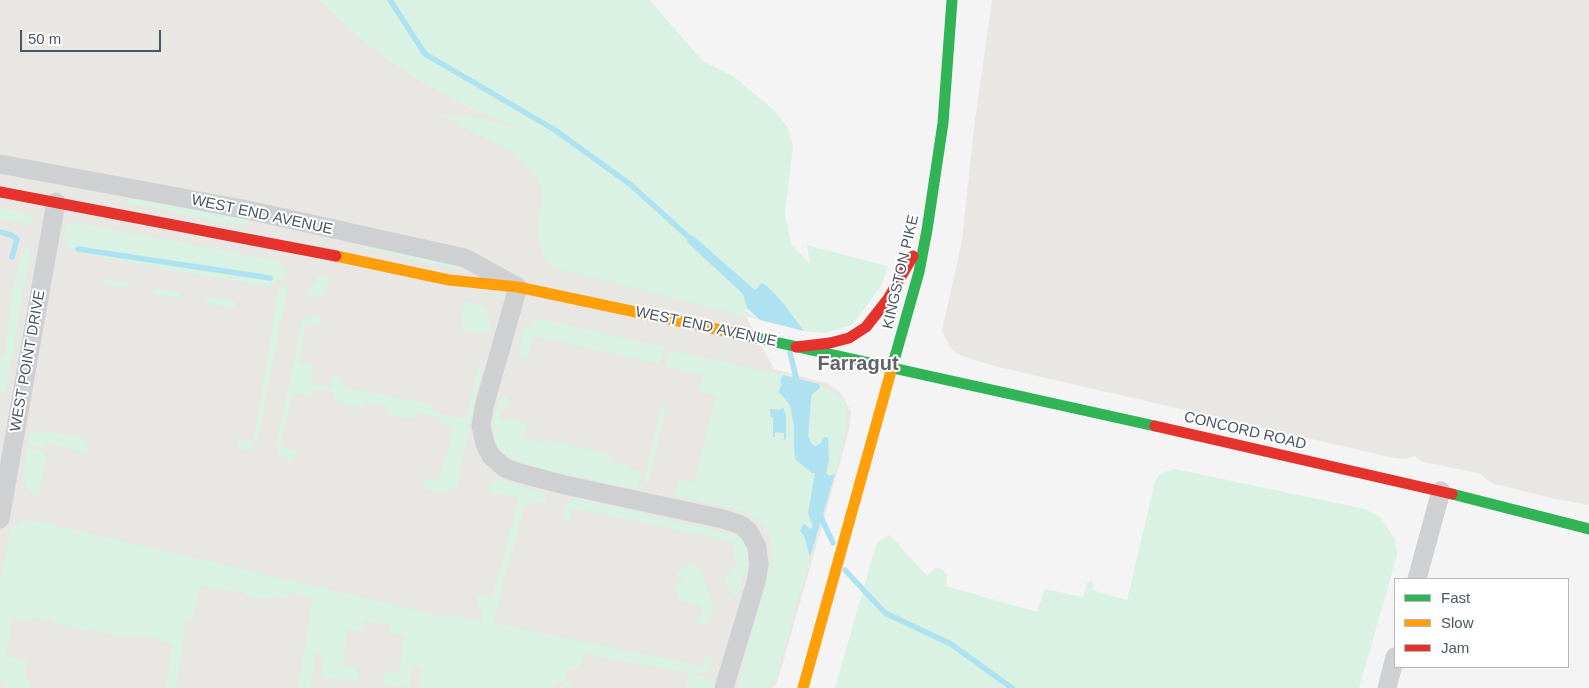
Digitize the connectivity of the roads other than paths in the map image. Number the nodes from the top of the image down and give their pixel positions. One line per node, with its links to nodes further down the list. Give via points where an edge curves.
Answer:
1 (952, 0): 5 (street, KINGSTON PIKE, via 943,123)
2 (0, 164): 6 (street, WEST END AVENUE, via 248,210 465,258)
3 (0, 192): 4 (street, WEST END AVENUE)
4 (56, 202): 6 (street, WEST END AVENUE, via 305,248 449,280); 10 (street, WEST POINT DRIVE)
5 (927, 230): 7 (street, via 888,299 866,327 849,338); 8 (street, KINGSTON PIKE)
6 (518, 287): 7 (street, WEST END AVENUE); 14 (street, via 482,416 485,444 491,456 505,468 520,473 723,519 741,525 749,532 757,547 756,582)
7 (802, 347): 8 (street, WEST END AVENUE)
8 (893, 368): 9 (street, CONCORD ROAD); 15 (street, KINGSTON PIKE)
9 (1441, 491): 11 (street, CONCORD ROAD); 12 (street)
10 (0, 519)
11 (1589, 529)
12 (1417, 578)
13 (1394, 661): 16 (street)
14 (724, 688)
15 (803, 688)
16 (1387, 688)

